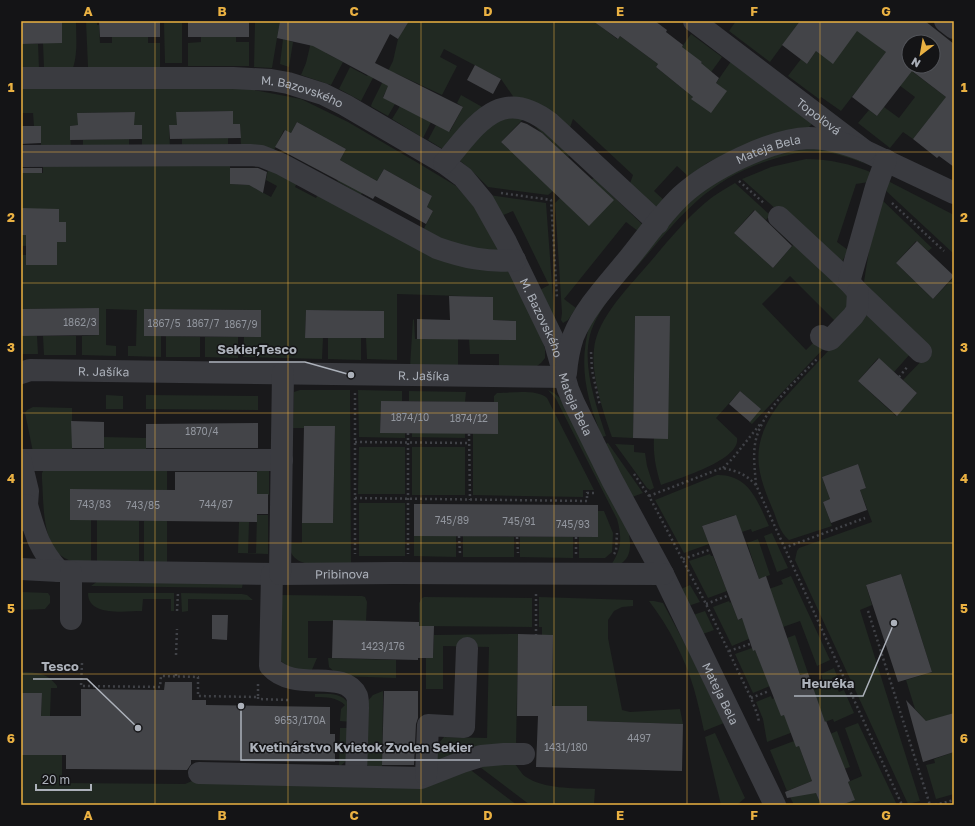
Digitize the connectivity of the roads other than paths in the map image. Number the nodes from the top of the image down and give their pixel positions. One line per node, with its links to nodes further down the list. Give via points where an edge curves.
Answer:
1 (694, 21): 5 (street, Topoľová)
2 (945, 21): 3 (street)
3 (954, 28)
4 (21, 78): 8 (street, M. Bazovského, via 233,78 288,83 323,94)
5 (865, 151): 7 (street, Topoľová); 11 (street, Mateja Bela, via 820,139 798,139 770,147 736,160 706,176 680,197)
6 (21, 156): 12 (street, via 261,156 437,248 475,259 497,262)
7 (886, 160): 9 (street, Topoľová); 13 (street, via 876,187)
8 (444, 163): 11 (street, via 474,128 496,110 513,106 522,107 535,112 550,123); 12 (street, M. Bazovského, via 463,177 479,195)
9 (954, 193)
10 (779, 217): 13 (street)
11 (658, 223): 18 (street, Mateja Bela, via 585,314 573,338)
12 (515, 260): 18 (street, M. Bazovského, via 555,343)
13 (854, 287): 14 (street, via 858,310 835,336); 15 (street)
14 (824, 338)
15 (921, 352)
16 (21, 373): 17 (street, R. Jašíka, via 30,370)
17 (283, 374): 18 (street, R. Jašíka); 19 (street)
18 (565, 377): 26 (street, Mateja Bela, via 574,403 612,480)
19 (282, 460): 20 (street); 25 (street)
20 (21, 461): 21 (street, via 28,492)
21 (27, 505): 22 (street); 24 (street, via 40,546 48,559)
22 (21, 529)
23 (21, 569): 24 (street, Pribinova)
24 (65, 572): 25 (street, Pribinova); 27 (street)
25 (276, 574): 26 (street, Pribinova); 32 (street, via 270,666 276,672 292,679 336,681 352,689 357,697 358,708)
26 (663, 574): 33 (street, Mateja Bela)
27 (71, 619)
28 (467, 648): 31 (street, via 464,727 428,725)
29 (524, 754): 31 (street, via 481,756)
30 (198, 773): 32 (street)
31 (426, 775): 32 (street, via 421,778)
32 (356, 776)
33 (775, 805)

